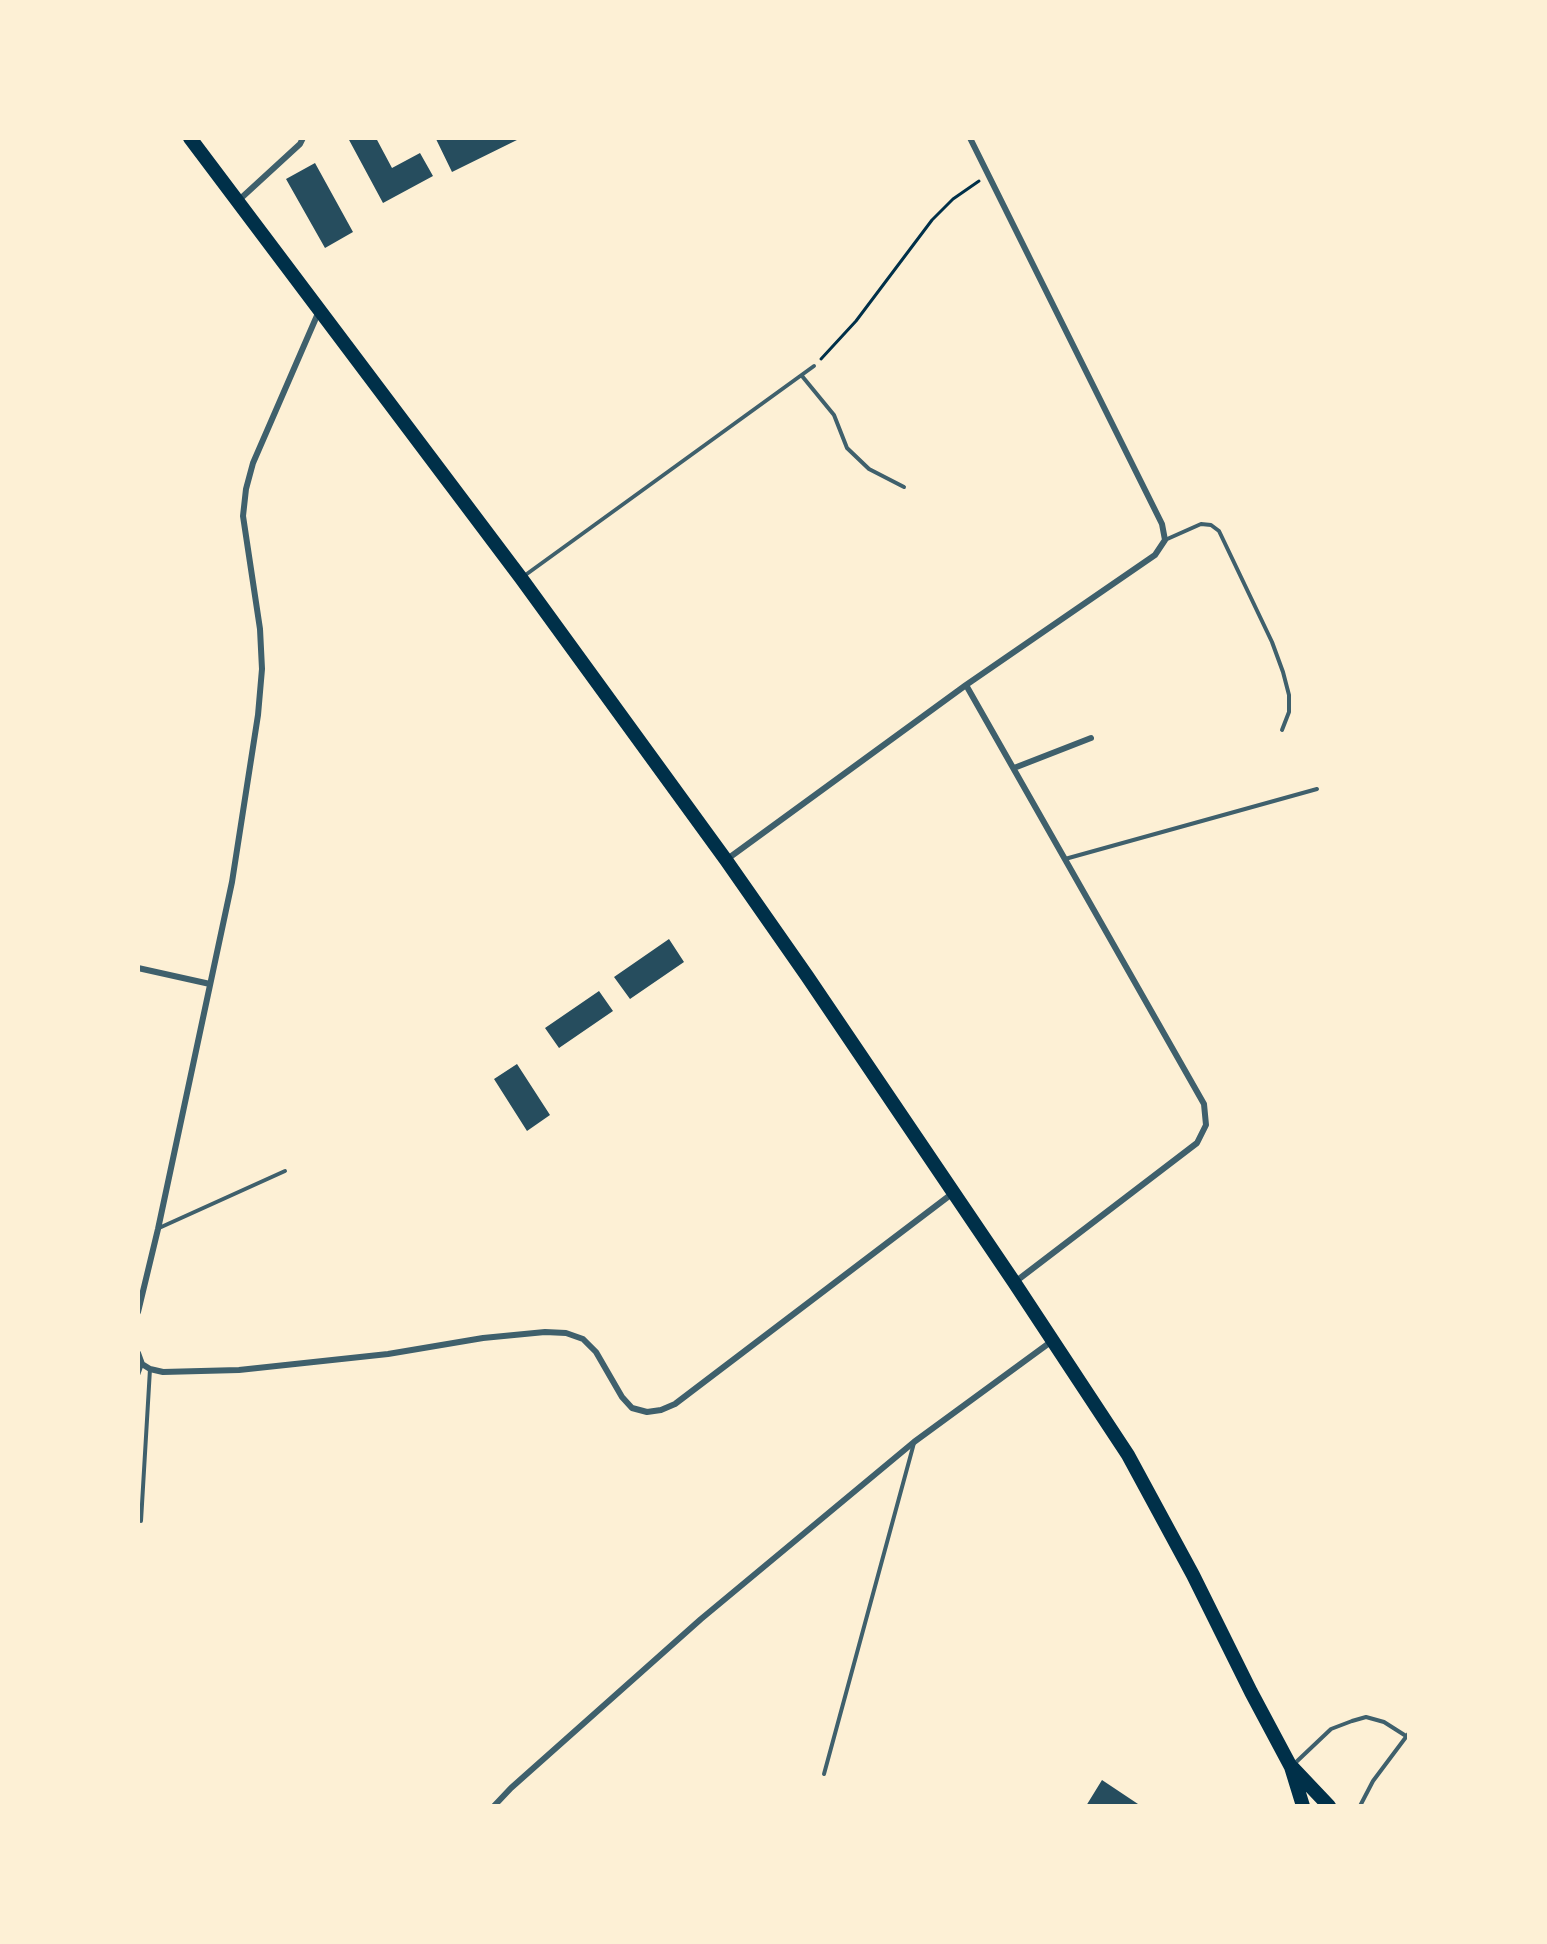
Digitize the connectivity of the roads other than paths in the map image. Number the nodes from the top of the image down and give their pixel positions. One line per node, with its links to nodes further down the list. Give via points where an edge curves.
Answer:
1 (190, 138): 4 (highway)
2 (303, 138): 4 (street)
3 (970, 138): 9 (street, via 1162,524)
4 (238, 200): 5 (highway)
5 (319, 310): 10 (highway); 19 (street, via 246,489 243,516 262,669 244,811)
6 (814, 366): 7 (lane)
7 (802, 375): 8 (lane, via 834,415 847,448 869,469); 10 (lane)
8 (904, 487)
9 (1164, 540): 11 (street, via 1155,555); 12 (lane, via 1201,524 1219,531 1283,672 1289,712)
10 (521, 578): 17 (highway)
11 (966, 685): 14 (street); 17 (street)
12 (1282, 730)
13 (1091, 738): 14 (street)
14 (1014, 768): 16 (street)
15 (1317, 789): 16 (lane)
16 (1065, 859): 23 (street, via 1204,1104 1206,1125 1197,1143)
17 (726, 860): 21 (highway)
18 (138, 968): 19 (street)
19 (210, 984): 22 (street)
20 (285, 1171): 22 (lane)
21 (953, 1193): 23 (highway); 28 (street, via 675,1404 661,1410 632,1408 596,1352 582,1339 566,1333 483,1338 388,1354 239,1370)
22 (158, 1228): 24 (street)
23 (1014, 1282): 25 (highway)
24 (138, 1312)
25 (1053, 1341): 30 (street); 33 (highway, via 1128,1455)
26 (138, 1353): 27 (street)
27 (142, 1364): 28 (street); 29 (lane)
28 (150, 1369): 31 (lane)
29 (138, 1375)
30 (914, 1442): 34 (lane); 35 (street, via 701,1619)
31 (141, 1521)
32 (1407, 1734): 33 (lane, via 1366,1717 1352,1721 1331,1730); 38 (lane)
33 (1292, 1767): 36 (highway); 37 (highway)
34 (824, 1774)
35 (494, 1806)
36 (1303, 1806)
37 (1329, 1806)
38 (1360, 1806)

